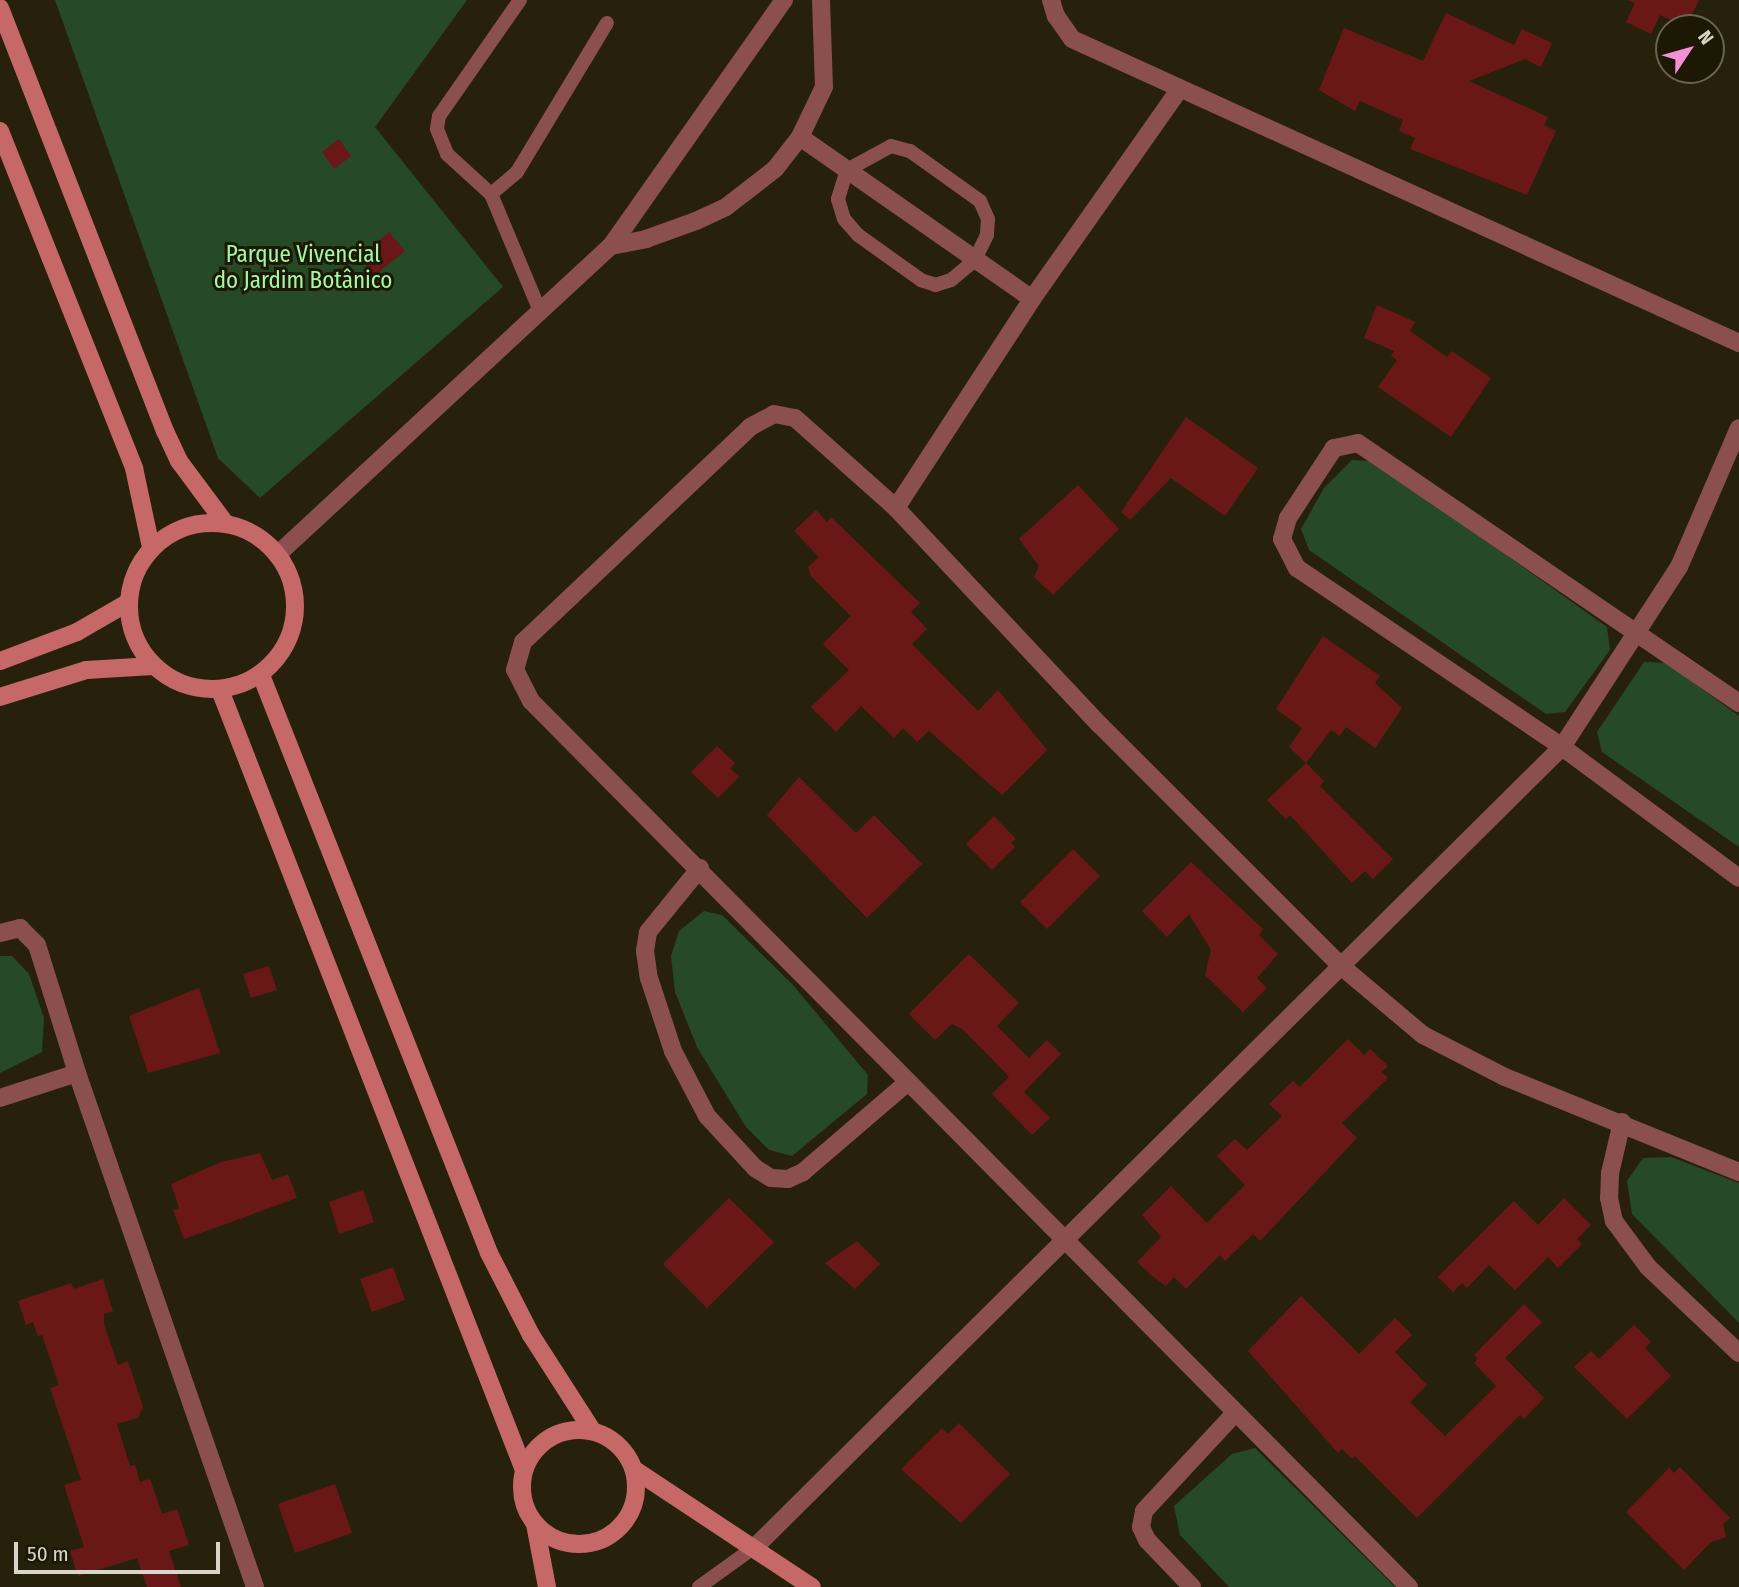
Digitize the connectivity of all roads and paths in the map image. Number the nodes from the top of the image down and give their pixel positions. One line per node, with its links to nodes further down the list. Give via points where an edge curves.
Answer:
1 (520, 0): 11 (lane, via 439,116 437,129 447,154)
2 (784, 0): 12 (street)
3 (821, 0): 9 (street, via 824,87)
4 (1051, 0): 7 (street, via 1072,39)
5 (0, 8): 19 (street, via 165,431 179,461)
6 (607, 23): 11 (lane, via 517,172)
7 (1179, 90): 14 (street); 16 (street)
8 (0, 131): 20 (street, via 134,468)
9 (800, 137): 10 (street); 12 (street, via 775,169 726,206 646,239)
10 (847, 170): 13 (street); 13 (lane, via 838,199 844,219 858,235 921,280 936,285 951,280); 13 (lane, via 891,146 910,151 965,188 980,201 988,219 987,235)
11 (491, 194): 15 (lane)
12 (611, 246): 15 (street)
13 (975, 260): 14 (street)
14 (1032, 299): 18 (street)
15 (540, 312): 21 (street)
16 (1739, 343)
17 (1739, 428): 23 (street, via 1679,567)
18 (896, 508): 31 (street, via 795,418 774,414 763,418 523,642 515,670 531,701); 34 (street, via 1100,725)
19 (225, 523): 20 (street, via 198,523 173,531); 21 (street, via 263,540)
20 (151, 547): 22 (street, via 134,573)
21 (277, 555): 26 (street, via 291,578 295,605 291,632 279,656)
22 (127, 603): 24 (street, via 77,632); 25 (street, via 139,648)
23 (1637, 632): 29 (street); 30 (street); 30 (street, via 1358,443 1334,448 1306,483 1282,539 1297,568)
24 (0, 661)
25 (153, 666): 27 (street, via 173,681); 28 (street, via 86,670)
26 (261, 675): 27 (street); 43 (street, via 489,1253 531,1335)
27 (219, 690): 44 (street)
28 (0, 697)
29 (1739, 702)
30 (1562, 747): 32 (street); 34 (street, via 1472,841)
31 (700, 868): 36 (street); 36 (street, via 648,932 649,978 673,1051 707,1116 755,1168 771,1178 788,1179 803,1172)
32 (1739, 878)
33 (0, 933): 35 (street, via 20,928 37,945)
34 (1340, 966): 38 (street, via 1423,1035 1455,1055); 40 (street)
35 (77, 1073): 37 (street); 49 (street)
36 (908, 1082): 40 (street)
37 (0, 1098)
38 (1622, 1122): 39 (street); 41 (street, via 1610,1173 1614,1221 1648,1267)
39 (1739, 1172)
40 (1065, 1242): 42 (street); 47 (street)
41 (1739, 1353)
42 (1234, 1414): 52 (street, via 1144,1511 1141,1527 1147,1540); 53 (street)
43 (592, 1430): 44 (street, via 570,1430 550,1437 534,1451); 45 (street, via 625,1452)
44 (524, 1470): 46 (street, via 525,1508)
45 (635, 1470): 46 (street, via 637,1492 631,1514 617,1532 597,1543 574,1545 552,1538); 47 (street)
46 (535, 1524): 50 (street)
47 (756, 1546): 48 (lane); 51 (street)
48 (708, 1585)
49 (255, 1587)
50 (547, 1587)
51 (812, 1587)
52 (1192, 1587)
53 (1409, 1587)

